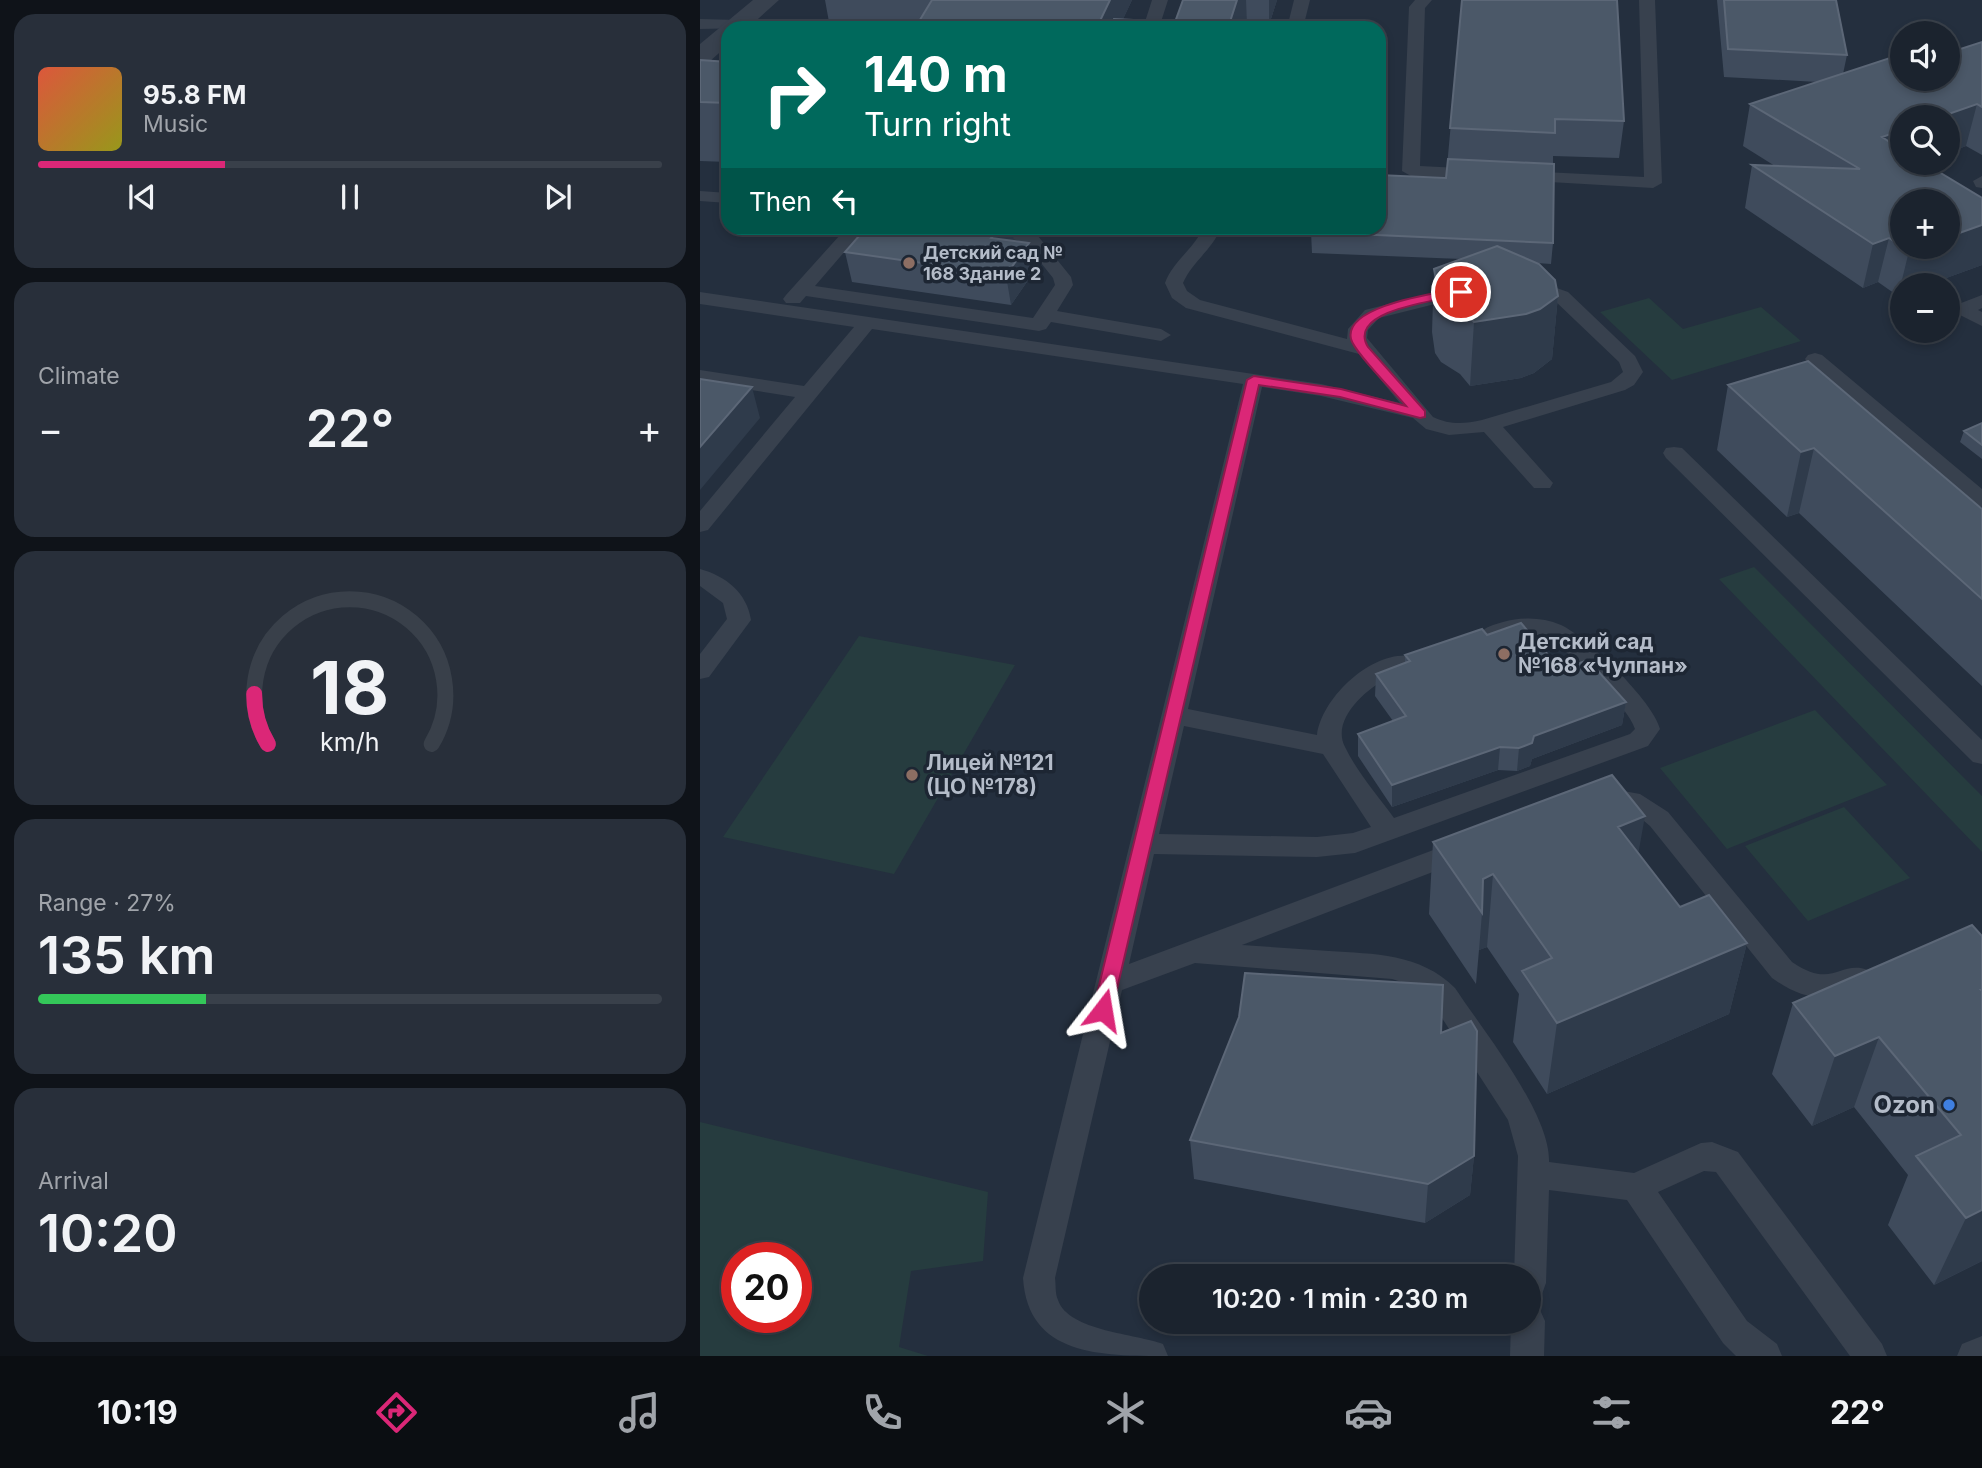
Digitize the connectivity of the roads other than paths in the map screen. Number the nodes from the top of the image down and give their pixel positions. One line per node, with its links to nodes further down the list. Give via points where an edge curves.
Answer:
1 (766, 0): 6 (street)
2 (1160, 0): 7 (lane)
3 (1302, 0): 8 (lane)
4 (1424, 0): 5 (lane, via 1417,7 1411,171 1653,183)
5 (1647, 0)
6 (743, 21)
7 (1153, 21)
8 (1297, 21)
9 (700, 24): 10 (lane)
10 (721, 30)
11 (721, 40): 12 (street)
12 (700, 57)
13 (700, 196): 14 (lane)
14 (721, 198)
15 (854, 235): 20 (lane)
16 (1019, 235): 24 (lane, via 1036,244 1064,281)
17 (1209, 235): 29 (lane, via 1177,274 1174,283 1184,299)
18 (1479, 289): 29 (lane, via 1372,314 1358,329)
19 (1501, 289): 35 (lane, via 1559,294 1628,360 1633,372 1618,386)
20 (801, 290): 23 (lane); 24 (lane)
21 (700, 298): 23 (lane)
22 (1982, 301): 25 (lane, via 1963,309)
23 (783, 310): 26 (lane)
24 (1042, 320): 27 (lane); 28 (lane)
25 (1982, 320)
26 (867, 323): 28 (lane); 33 (lane)
27 (1161, 335)
28 (1025, 346): 32 (lane)
29 (1363, 349): 34 (lane)
30 (1815, 359): 38 (lane)
31 (700, 376): 33 (lane)
32 (1254, 380): 34 (lane, via 1341,393); 44 (lane)
33 (809, 394): 39 (lane)
34 (1420, 414): 35 (lane, via 1434,426 1447,429)
35 (1489, 424): 37 (lane)
36 (1674, 453): 46 (lane)
37 (1542, 483)
38 (1982, 500)
39 (700, 525)
40 (700, 577): 43 (lane, via 727,592 735,601 739,620)
41 (1464, 644): 48 (lane, via 1516,626 1559,633 1619,689 1644,719 1646,734)
42 (1425, 657): 45 (lane, via 1374,674 1360,684 1331,724)
43 (700, 671)
44 (1174, 715): 45 (lane); 50 (lane)
45 (1331, 747): 48 (lane)
46 (1982, 755)
47 (1578, 807): 52 (lane, via 1618,797 1644,805 1782,970 1798,980 1837,988)
48 (1388, 832): 50 (lane, via 1355,844 1330,846)
49 (1488, 841): 51 (lane)
50 (1143, 844): 53 (lane)
51 (1191, 953): 53 (lane); 54 (lane, via 1392,967 1424,977 1445,996 1521,1114 1532,1142)
52 (1884, 967)
53 (1109, 983): 59 (lane, via 1038,1295 1049,1321 1059,1329)
54 (1533, 1174): 55 (lane); 56 (lane)
55 (1636, 1187): 61 (lane, via 1735,1332); 62 (lane, via 1702,1157 1727,1163)
56 (1531, 1264)
57 (1528, 1334): 60 (lane)
58 (1982, 1352): 63 (lane)
59 (1151, 1356)
60 (1527, 1356)
61 (1765, 1356)
62 (1870, 1356)
63 (1974, 1356)

